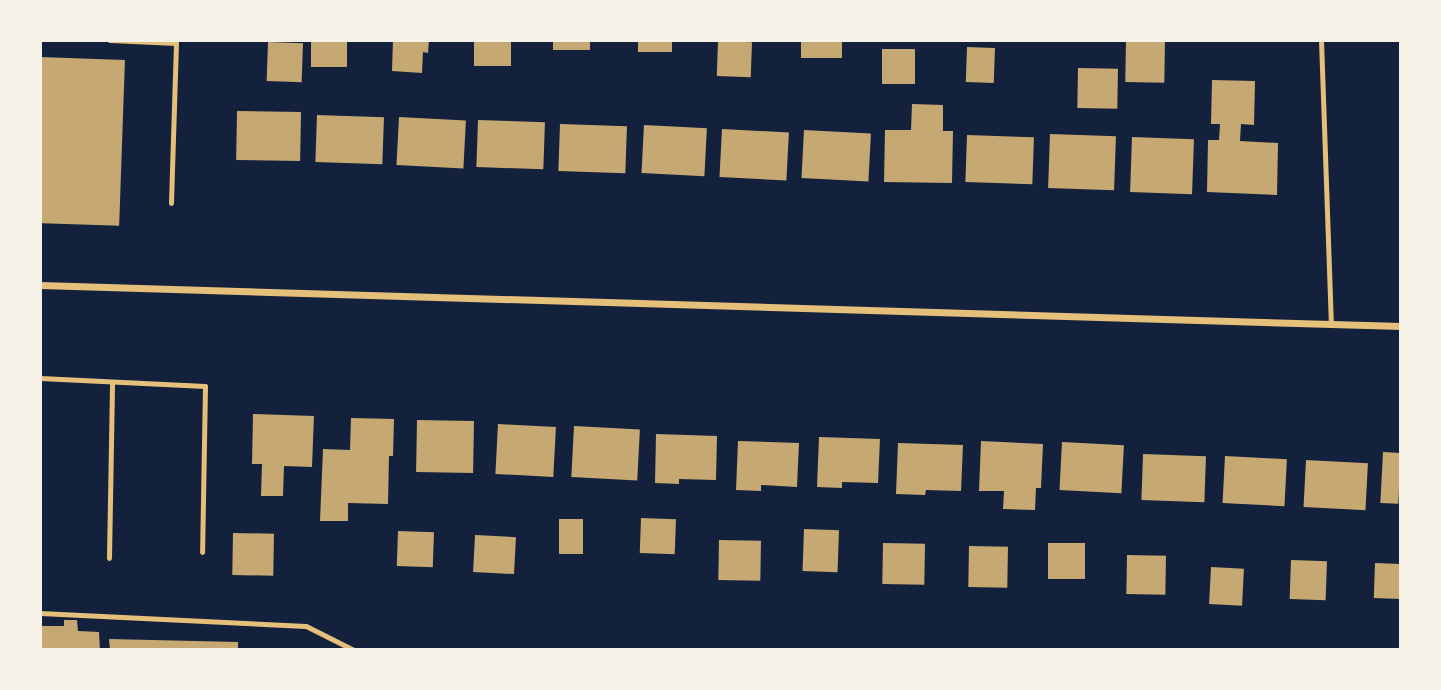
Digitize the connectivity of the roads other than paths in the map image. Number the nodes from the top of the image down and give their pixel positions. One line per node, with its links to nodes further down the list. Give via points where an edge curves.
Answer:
1 (110, 40): 3 (lane, via 176,43)
2 (1321, 40): 5 (lane)
3 (171, 202)
4 (40, 285): 5 (street)
5 (1331, 324): 6 (street)
6 (1401, 326)
7 (40, 378): 8 (lane)
8 (113, 382): 9 (lane, via 205,386); 10 (lane)
9 (202, 552)
10 (109, 558)
11 (40, 613): 12 (lane, via 306,626)
12 (354, 650)

